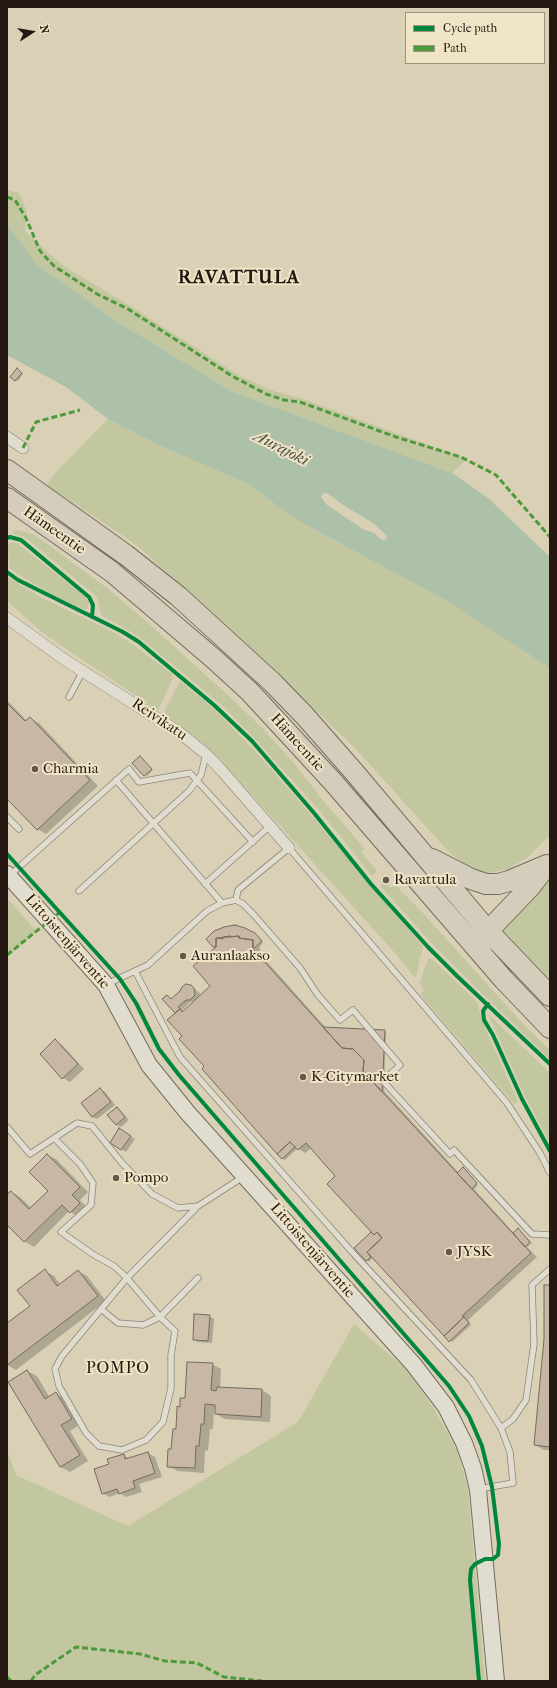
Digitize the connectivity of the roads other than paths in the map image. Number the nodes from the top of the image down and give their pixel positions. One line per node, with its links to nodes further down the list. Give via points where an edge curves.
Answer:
1 (7, 437): 2 (street)
2 (23, 448)
3 (10, 490): 16 (highway, Hämeentie, via 126,555 172,591 272,682 305,716); 24 (highway, Hämeentie, via 112,572 250,692 333,782)
4 (7, 618): 5 (street, Reivikatu)
5 (84, 671): 6 (lane); 7 (street, Reivikatu, via 180,733)
6 (69, 697)
7 (206, 754): 9 (lane, via 201,775); 12 (street, Reivikatu)
8 (116, 780): 9 (lane, via 129,770 139,782 190,773); 11 (lane); 18 (lane)
9 (197, 780): 11 (lane, via 189,791); 14 (lane)
10 (7, 817): 13 (lane)
11 (153, 824): 19 (lane); 20 (lane)
12 (270, 826): 14 (lane); 15 (street, Reivikatu)
13 (19, 829)
14 (253, 842): 19 (lane)
15 (289, 848): 21 (lane, via 238,890); 31 (lane, via 507,1103 533,1141)
16 (426, 856): 17 (highway, via 486,884 509,882); 23 (highway, Hämeentie)
17 (549, 863): 23 (highway)
18 (8, 875): 26 (street, Littoistenjärventie)
19 (205, 884): 22 (lane)
20 (79, 891)
21 (236, 900): 22 (lane); 34 (lane, via 254,915 340,1020 353,1010 400,1065 383,1081 445,1149 450,1154 454,1150 532,1234)
22 (222, 903): 25 (lane, via 207,911 148,965)
23 (488, 931): 24 (highway); 27 (highway, Hämeentie)
24 (481, 954): 28 (highway, Hämeentie)
25 (135, 972): 26 (lane); 40 (lane, via 180,1057 352,1252 471,1380)
26 (106, 985): 32 (street, Littoistenjärventie, via 149,1065 187,1112)
27 (550, 996)
28 (550, 1028)
29 (7, 1127): 30 (lane, via 30,1154)
30 (54, 1138): 33 (lane, via 77,1123 92,1126 152,1194 178,1208); 36 (lane, via 80,1164 93,1182 91,1204 61,1232 114,1266)
31 (550, 1173)
32 (245, 1176): 33 (lane); 41 (street, Littoistenjärventie, via 414,1365 446,1407 464,1443)
33 (198, 1206): 36 (lane)
34 (550, 1235)
35 (550, 1269): 40 (lane, via 532,1285 534,1344 526,1400 514,1419)
36 (127, 1278): 38 (lane); 39 (lane)
37 (198, 1278): 39 (lane)
38 (101, 1309): 39 (lane, via 118,1323 143,1325); 39 (lane, via 62,1356 55,1369 59,1386 86,1433 99,1446 122,1450 146,1440 163,1422 171,1388 171,1355 175,1331)
39 (160, 1317)
40 (501, 1428): 41 (lane, via 510,1452 513,1483)
41 (478, 1490): 42 (street, Littoistenjärventie)
42 (496, 1681)

